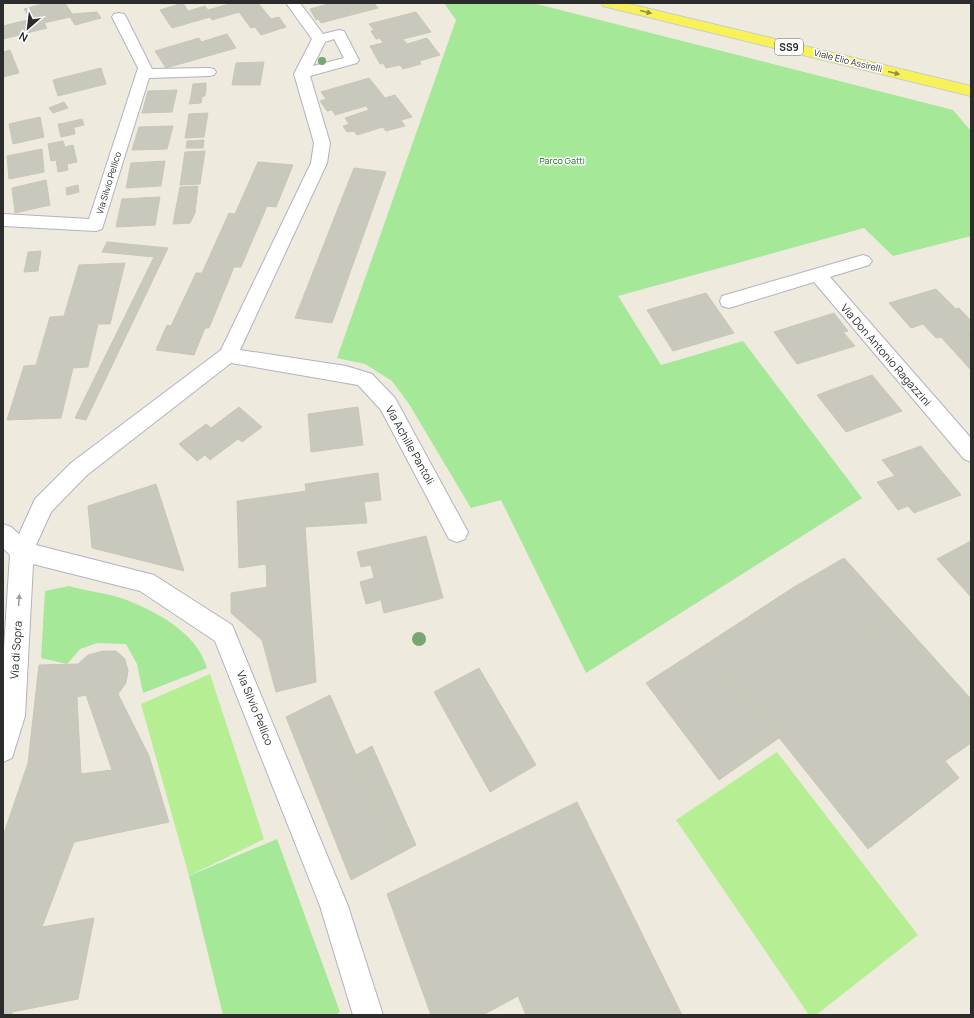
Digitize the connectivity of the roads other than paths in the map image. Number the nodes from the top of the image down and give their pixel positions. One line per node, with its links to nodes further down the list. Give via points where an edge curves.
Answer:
1 (293, 3): 5 (street)
2 (608, 3): 10 (main road, Viale Elio Assirelli / SS9, one-way to 10)
3 (652, 3): 9 (main road, Viale Elio Assirelli / SS9)
4 (119, 17): 7 (street, via 145,68)
5 (319, 39): 8 (street); 8 (street, via 339,34 352,60)
6 (209, 72): 7 (street)
7 (143, 74): 11 (street, Via Silvio Pellico, via 96,225)
8 (302, 74): 15 (street, via 322,143 319,163)
9 (971, 79)
10 (971, 91)
11 (3, 220)
12 (863, 262): 13 (street)
13 (818, 275): 14 (street); 16 (street, Via Don Antonio Ragazzini)
14 (729, 300)
15 (228, 355): 18 (street, Via Achille Pantoli, via 346,374 365,380 388,404); 20 (street, via 79,469 43,506)
16 (963, 432): 17 (street, Via Don Antonio Ragazzini)
17 (971, 453)
18 (457, 532)
19 (3, 534): 20 (street, Via Silvio Pellico)
20 (22, 551): 21 (street, Via di Sopra, one-way to 20); 23 (street, Via Silvio Pellico, via 146,582 224,633 334,906)
21 (7, 717): 22 (street, Via di Sopra)
22 (3, 749)
23 (368, 1015)

